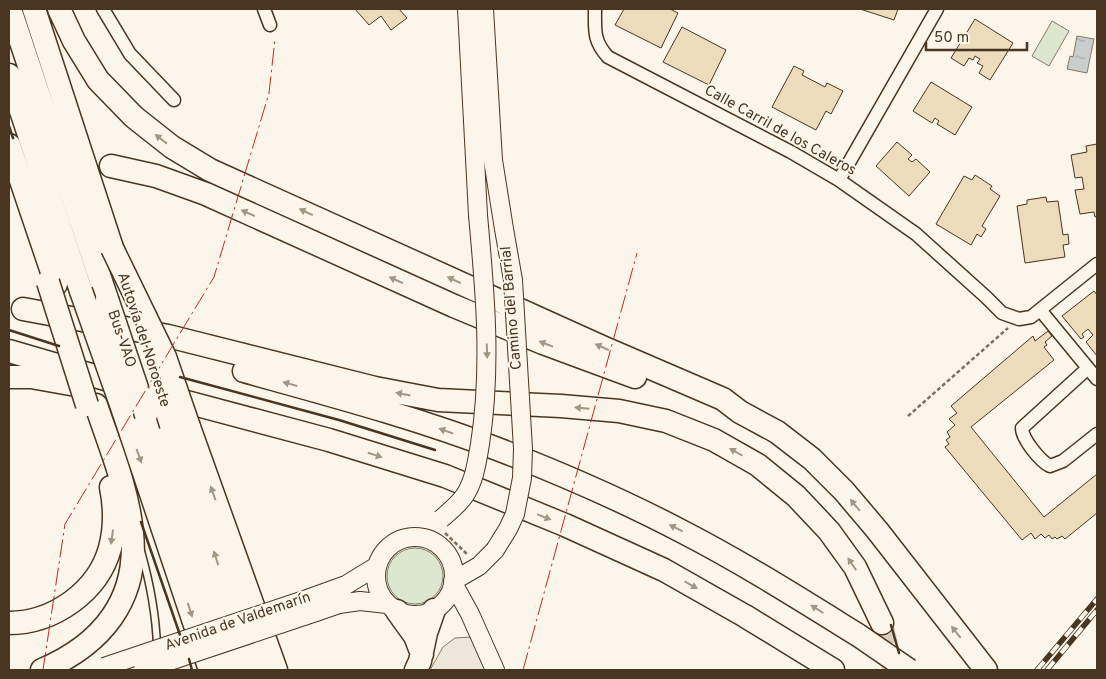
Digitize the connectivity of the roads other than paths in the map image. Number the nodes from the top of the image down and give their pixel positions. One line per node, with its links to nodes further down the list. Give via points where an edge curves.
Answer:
1 (10, 9): 44 (highway, Bus-VAO, bridge)
2 (34, 9): 25 (highway, Autovía del Noroeste, bridge, via 112,248)
3 (59, 9): 24 (highway, one-way to 3, via 722,399 210,170 172,147 134,117 98,80)
4 (103, 9): 12 (street, via 130,54)
5 (264, 9): 10 (street)
6 (467, 9): 29 (main road, Camino del Barrial, one-way to 29, bridge, via 487,362 482,429 476,467 465,495 438,521)
7 (484, 9): 31 (main road, Camino del Barrial, bridge, via 493,160 513,280 522,478 515,514 495,550 479,566)
8 (595, 9): 15 (street, Calle Carril de los Caleros, via 595,37 599,48 608,57)
9 (937, 9): 15 (street)
10 (270, 25)
11 (9, 75): 43 (highway, one-way to 43, bridge)
12 (174, 100)
13 (9, 146): 23 (highway, bridge, via 27,202 37,248 52,283)
14 (112, 166): 24 (highway, one-way to 14, via 542,343 206,194 156,176)
15 (839, 180): 18 (street, Calle Carril de los Caleros, via 916,234 1002,313 1019,319)
16 (1096, 268): 18 (street)
17 (16, 307): 37 (highway, one-way to 17, via 855,567 829,531 796,496 758,465 714,440 666,421 619,411 438,400 376,388 168,336); 49 (highway, one-way to 17, bridge, via 761,574 683,532 500,450 352,401)
18 (1041, 311): 20 (street)
19 (9, 352): 27 (highway)
20 (1088, 368): 22 (street); 26 (street, via 1022,428 1022,434 1043,463 1050,466 1063,461)
21 (9, 377): 27 (highway, via 62,382)
22 (1097, 379)
23 (91, 405): 28 (highway); 36 (highway, one-way to 36, via 114,503 110,549 96,577 74,601 43,618)
24 (740, 412): 50 (highway, one-way to 24, via 844,491 812,459 777,432)
25 (180, 426): 45 (highway, Autovía del Noroeste, one-way to 25); 46 (highway, one-way to 25)
26 (1097, 434)
27 (329, 440): 48 (highway, one-way to 48, via 445,476 655,566 746,616)
28 (125, 492): 40 (highway, via 132,533 132,569 121,602 106,627 91,641 62,662); 42 (lane, via 149,578)
29 (414, 537): 30 (main road, via 390,546); 31 (main road, via 434,542 444,551 451,563)
30 (377, 566): 32 (main road, Avenida de Valdemarín); 33 (main road, via 377,587)
31 (453, 582): 34 (main road, via 446,600); 35 (main road)
32 (313, 605): 33 (main road, Avenida de Valdemarín, via 360,601); 39 (main road, Avenida de Valdemarín, bridge); 41 (main road, Avenida de Valdemarín, bridge)
33 (392, 608): 34 (main road, via 412,615 427,614); 38 (highway, via 415,636)
34 (437, 608): 35 (main road, via 456,606); 38 (highway, via 426,633)
35 (470, 614): 47 (main road)
36 (9, 623)
37 (882, 623)
38 (419, 662)
39 (100, 669)
40 (42, 670)
41 (142, 670)
42 (158, 670)
43 (210, 670)
44 (232, 670)
45 (253, 670)
46 (276, 670)
47 (494, 670)
48 (833, 670)
49 (909, 670)
50 (986, 670)

